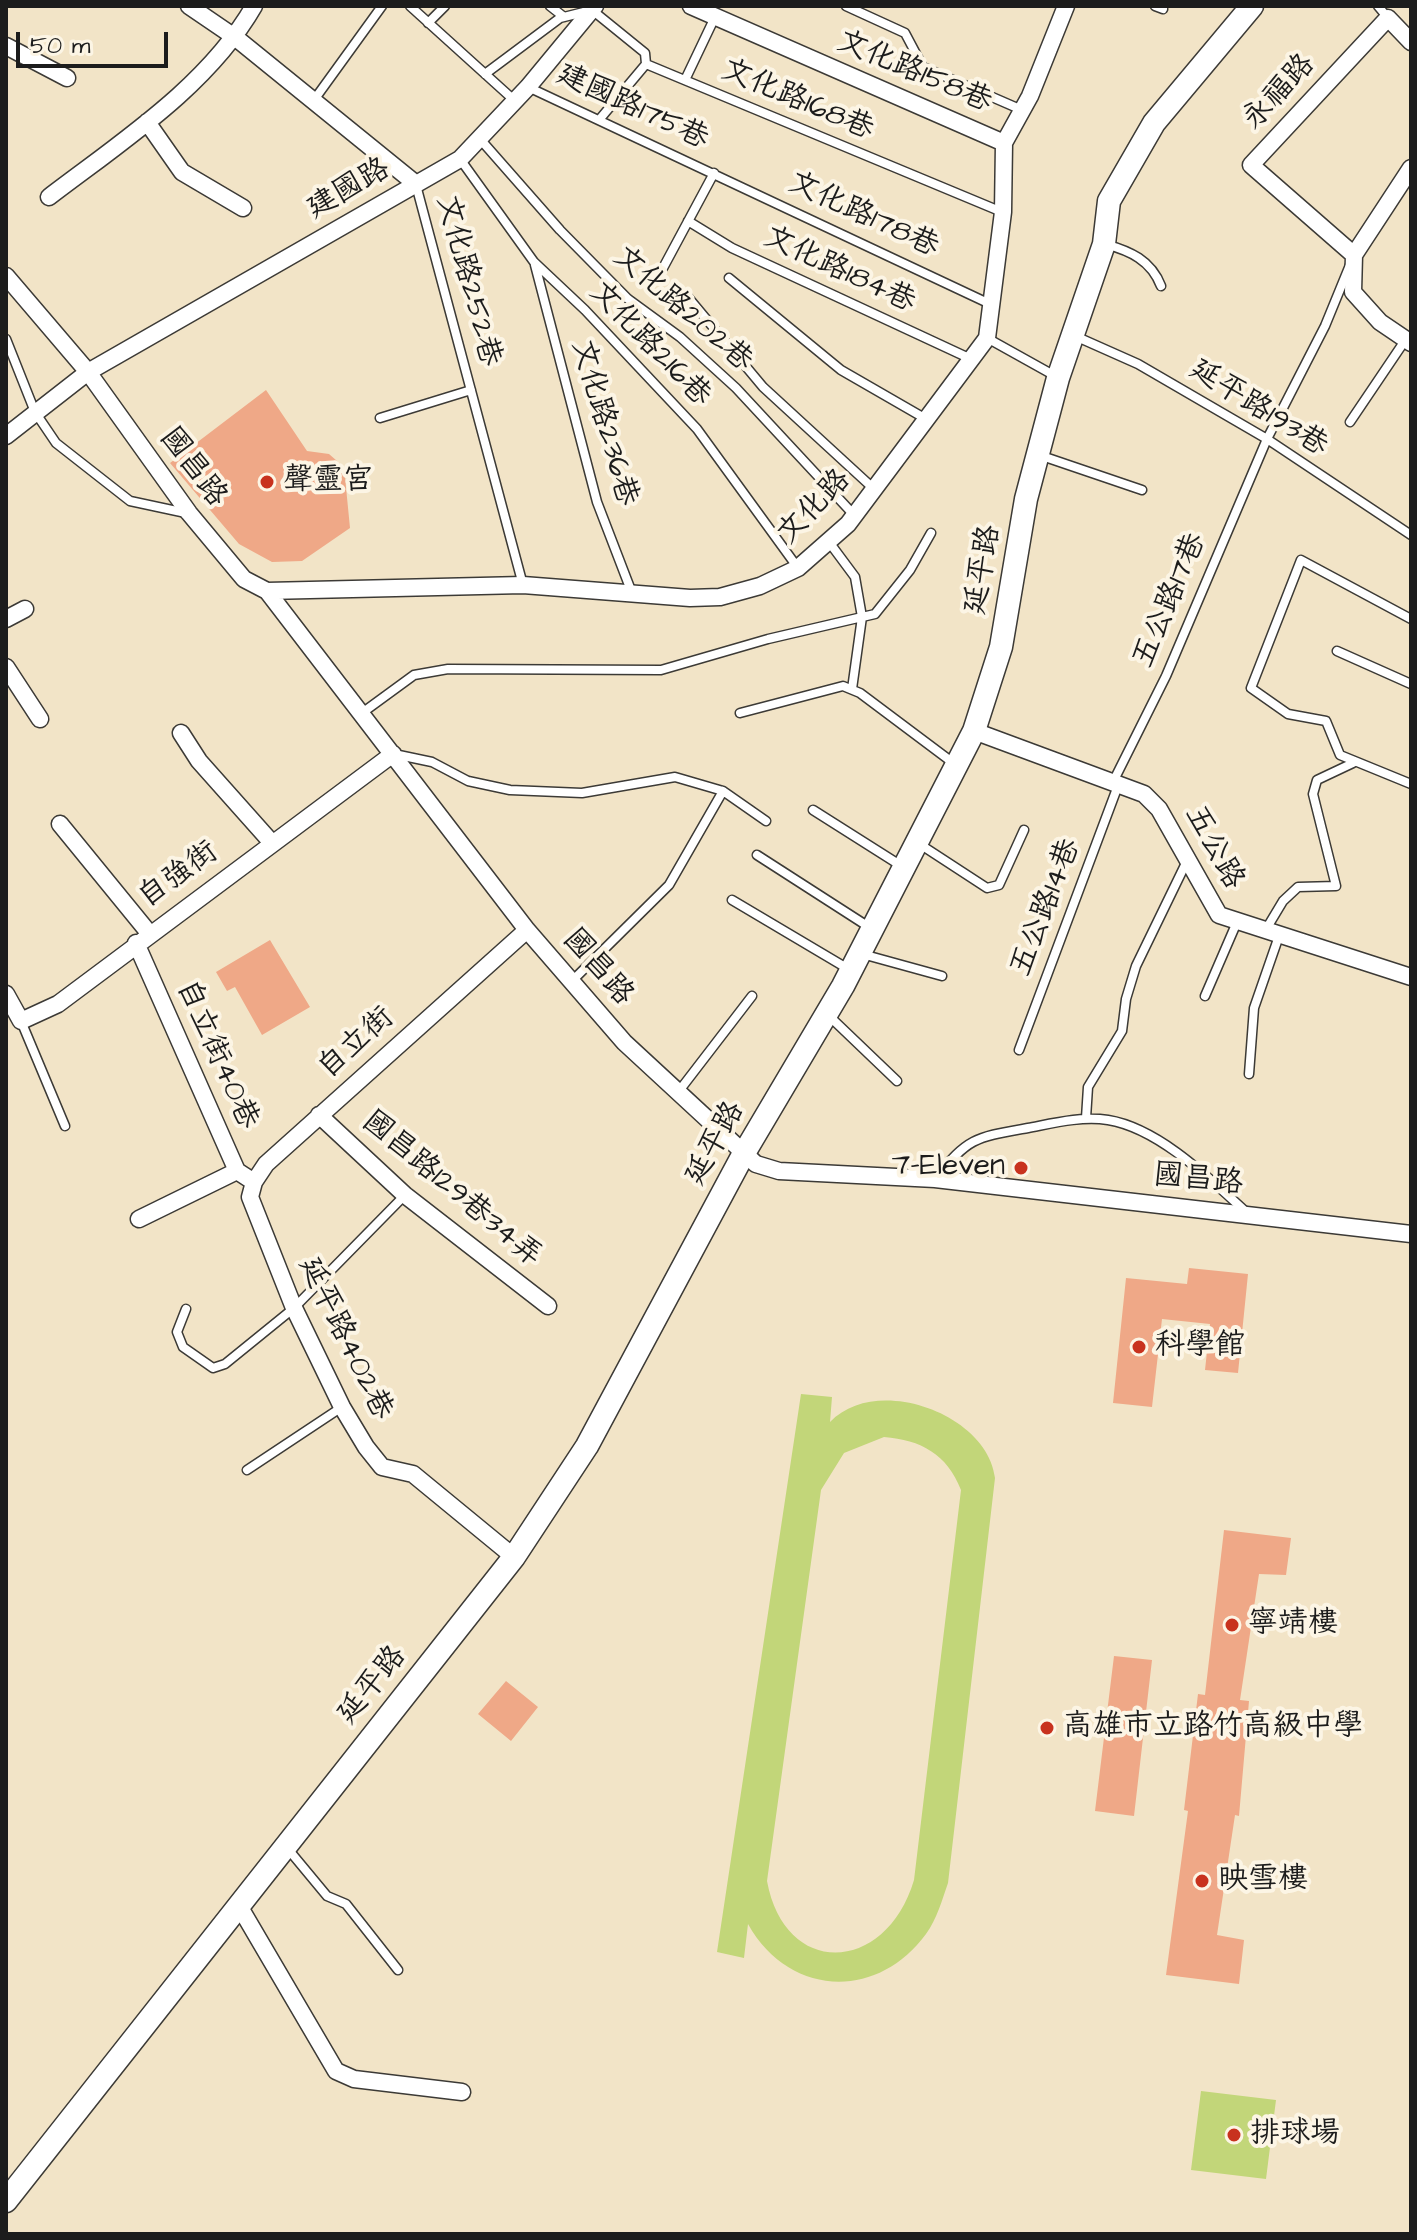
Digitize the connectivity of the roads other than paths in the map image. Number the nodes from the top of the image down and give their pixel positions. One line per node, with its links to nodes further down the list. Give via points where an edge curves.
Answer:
1 (189, 6): 16 (street)
2 (254, 6): 16 (street)
3 (382, 6): 24 (lane)
4 (410, 6): 15 (lane)
5 (445, 6): 15 (lane)
6 (550, 6): 13 (lane)
7 (691, 6): 14 (street, 文化路158巷)
8 (846, 6): 26 (lane, via 905,33 923,67)
9 (1065, 6): 26 (street)
10 (1252, 6): 39 (street, 延平路, via 1135,151 1109,201)
11 (594, 8): 13 (lane); 19 (lane, 文化路168巷, via 645,53); 23 (street, 建國路)
12 (1383, 12): 17 (street, 永福路); 40 (street, 永福路, via 1251,165)
13 (564, 17): 20 (lane)
14 (715, 17): 22 (lane); 30 (street, 文化路158巷)
15 (428, 23): 20 (lane)
16 (236, 38): 24 (street); 28 (street)
17 (1411, 42)
18 (6, 46): 21 (street)
19 (646, 64): 22 (lane, 文化路168巷); 27 (lane)
20 (485, 74): 25 (lane)
21 (67, 78)
22 (685, 80): 37 (lane, 文化路168巷)
23 (528, 87): 25 (street, 建國路); 27 (lane, 建國路175巷)
24 (313, 101): 34 (street)
25 (515, 102): 29 (street, 建國路)
26 (1022, 110): 30 (street)
27 (599, 120): 33 (lane, 建國路175巷)
28 (147, 122): 35 (street); 36 (street, via 182,172)
29 (480, 139): 31 (street, 建國路); 66 (lane, 文化路202巷, via 608,279 736,388)
30 (1004, 143): 37 (street)
31 (460, 159): 34 (street, 建國路); 41 (lane, 文化路216巷)
32 (1411, 168): 40 (street)
33 (714, 173): 38 (lane); 47 (lane, 文化路178巷)
34 (416, 184): 53 (street, 建國路); 55 (lane, 文化路252巷)
35 (49, 197)
36 (243, 208)
37 (1003, 212): 47 (street)
38 (688, 221): 42 (lane); 52 (lane, 文化路184巷, via 732,248)
39 (1104, 244): 45 (lane, via 1143,261); 48 (street, 延平路)
40 (1354, 255): 51 (street, via 1353,292 1380,322); 61 (lane, 五公路17巷, via 1325,326)
41 (534, 262): 70 (lane, 文化路216巷, via 697,429); 73 (lane, 文化路236巷, via 597,502)
42 (663, 268)
43 (6, 276): 53 (street, 國昌路)
44 (729, 278): 58 (lane, via 841,370)
45 (1161, 286)
46 (687, 296): 63 (lane, via 763,387)
47 (990, 304): 49 (street)
48 (1072, 335): 54 (street, 延平路); 61 (lane, 延平路193巷, via 1138,364)
49 (987, 338): 52 (street, 文化路); 54 (lane)
50 (6, 339): 56 (lane)
51 (1408, 341): 59 (lane)
52 (971, 360): 58 (street, 文化路)
53 (88, 372): 56 (street, 建國路); 65 (street, 國昌路)
54 (1058, 378): 62 (street, 延平路)
55 (471, 390): 57 (lane, 文化路252巷); 71 (lane, 文化路252巷)
56 (35, 412): 60 (street, 建國路); 65 (lane, via 56,443 130,501)
57 (380, 418)
58 (927, 420): 63 (street, 文化路)
59 (1350, 422)
60 (6, 436)
61 (1267, 439): 68 (lane, 延平路193巷); 90 (lane, 五公路17巷)
62 (1038, 455): 64 (lane); 85 (street, 延平路, via 1001,647)
63 (874, 489): 66 (street, 文化路)
64 (1142, 490)
65 (189, 513): 72 (street, 國昌路, via 244,579)
66 (854, 515): 69 (street, 文化路)
67 (931, 533): 75 (lane, via 875,614)
68 (1411, 535)
69 (829, 542): 70 (street, 文化路); 75 (lane, via 855,577)
70 (798, 568): 73 (street, 文化路, via 720,597)
71 (523, 585): 72 (street, 文化路); 73 (street, 文化路)
72 (267, 591): 82 (street, 國昌路)
73 (633, 594)
74 (25, 609): 76 (street)
75 (862, 617): 81 (lane); 82 (lane, via 661,670 448,669 414,675)
76 (6, 619)
77 (1411, 619): 88 (lane, via 1301,560 1251,688 1288,714 1326,721 1340,755)
78 (1337, 651): 80 (lane)
79 (6, 667): 84 (street)
80 (1411, 684)
81 (852, 689): 83 (lane, via 843,686); 89 (lane)
82 (362, 713): 87 (street, 國昌路)
83 (740, 713)
84 (40, 719)
85 (974, 731): 89 (street, 延平路); 90 (street, 五公路)
86 (181, 733): 97 (street)
87 (393, 754): 92 (lane, via 510,790 582,793 675,777); 97 (street, 自強街); 105 (street, 國昌路)
88 (1353, 763): 91 (lane); 106 (lane, via 1317,780 1313,794 1336,886 1298,887 1283,901)
89 (957, 766): 98 (street, 延平路)
90 (1117, 782): 100 (street, 五公路, via 1144,794 1159,809); 117 (lane, 五公路14巷)
91 (1411, 784)
92 (723, 791): 94 (lane); 111 (lane, via 669,885)
93 (813, 810): 101 (lane)
94 (766, 821)
95 (60, 824): 107 (street, 自立街40巷)
96 (1024, 830): 98 (lane, via 999,885 987,888)
97 (272, 843): 107 (street, 自強街)
98 (917, 843): 101 (street, 延平路)
99 (757, 855): 104 (lane)
100 (1187, 860): 103 (street, 五公路, via 1219,915); 122 (lane, via 1136,966 1122,1031 1088,1087)
101 (904, 867): 104 (street, 延平路)
102 (732, 900): 108 (lane)
103 (1237, 922): 106 (street, 五公路); 114 (lane)
104 (872, 929): 108 (street, 延平路)
105 (527, 930): 111 (street, 國昌路); 121 (street, 自立街)
106 (1272, 934): 110 (street, 五公路); 118 (lane, via 1254,1008)
107 (142, 938): 116 (street, 自強街, via 58,1004); 125 (street, 自立街40巷)
108 (855, 962): 109 (lane); 115 (street, 延平路)
109 (942, 976)
110 (1411, 977)
111 (571, 982): 120 (street, 國昌路, via 624,1042)
112 (6, 994): 116 (street)
113 (752, 996): 120 (lane)
114 (1205, 996)
115 (827, 1014): 119 (lane); 124 (street, 延平路)
116 (21, 1021): 123 (lane)
117 (1019, 1050)
118 (1249, 1074)
119 (897, 1081)
120 (679, 1091): 124 (street, 國昌路)
121 (319, 1115): 127 (street, 自立街); 128 (street, 國昌路129巷34弄)
122 (1086, 1118): 126 (lane, via 985,1135 960,1147); 129 (lane, via 1129,1125 1192,1163)
123 (65, 1126)
124 (743, 1155): 126 (street, 國昌路, via 779,1171); 137 (street, 延平路, via 587,1446)
125 (237, 1171): 127 (street, 自立街40巷); 130 (street)
126 (935, 1179): 129 (street, 國昌路)
127 (254, 1182): 133 (street, 延平路402巷, via 250,1197)
128 (405, 1195): 132 (street, 國昌路129巷34弄); 133 (lane)
129 (1248, 1214): 131 (street, 國昌路)
130 (139, 1219)
131 (1411, 1234)
132 (548, 1306)
133 (294, 1308): 134 (lane, via 213,1368 183,1347 177,1332); 135 (street, 延平路402巷)
134 (186, 1309)
135 (342, 1407): 136 (lane); 137 (street, 延平路402巷, via 382,1467 413,1474)
136 (247, 1470)
137 (514, 1557): 138 (street, 延平路)
138 (285, 1845): 139 (street, 延平路); 140 (lane, via 327,1896 346,1904)
139 (238, 1904): 141 (street, via 336,2071 354,2079); 142 (street, 延平路)
140 (398, 1970)
141 (462, 2092)
142 (6, 2201)

